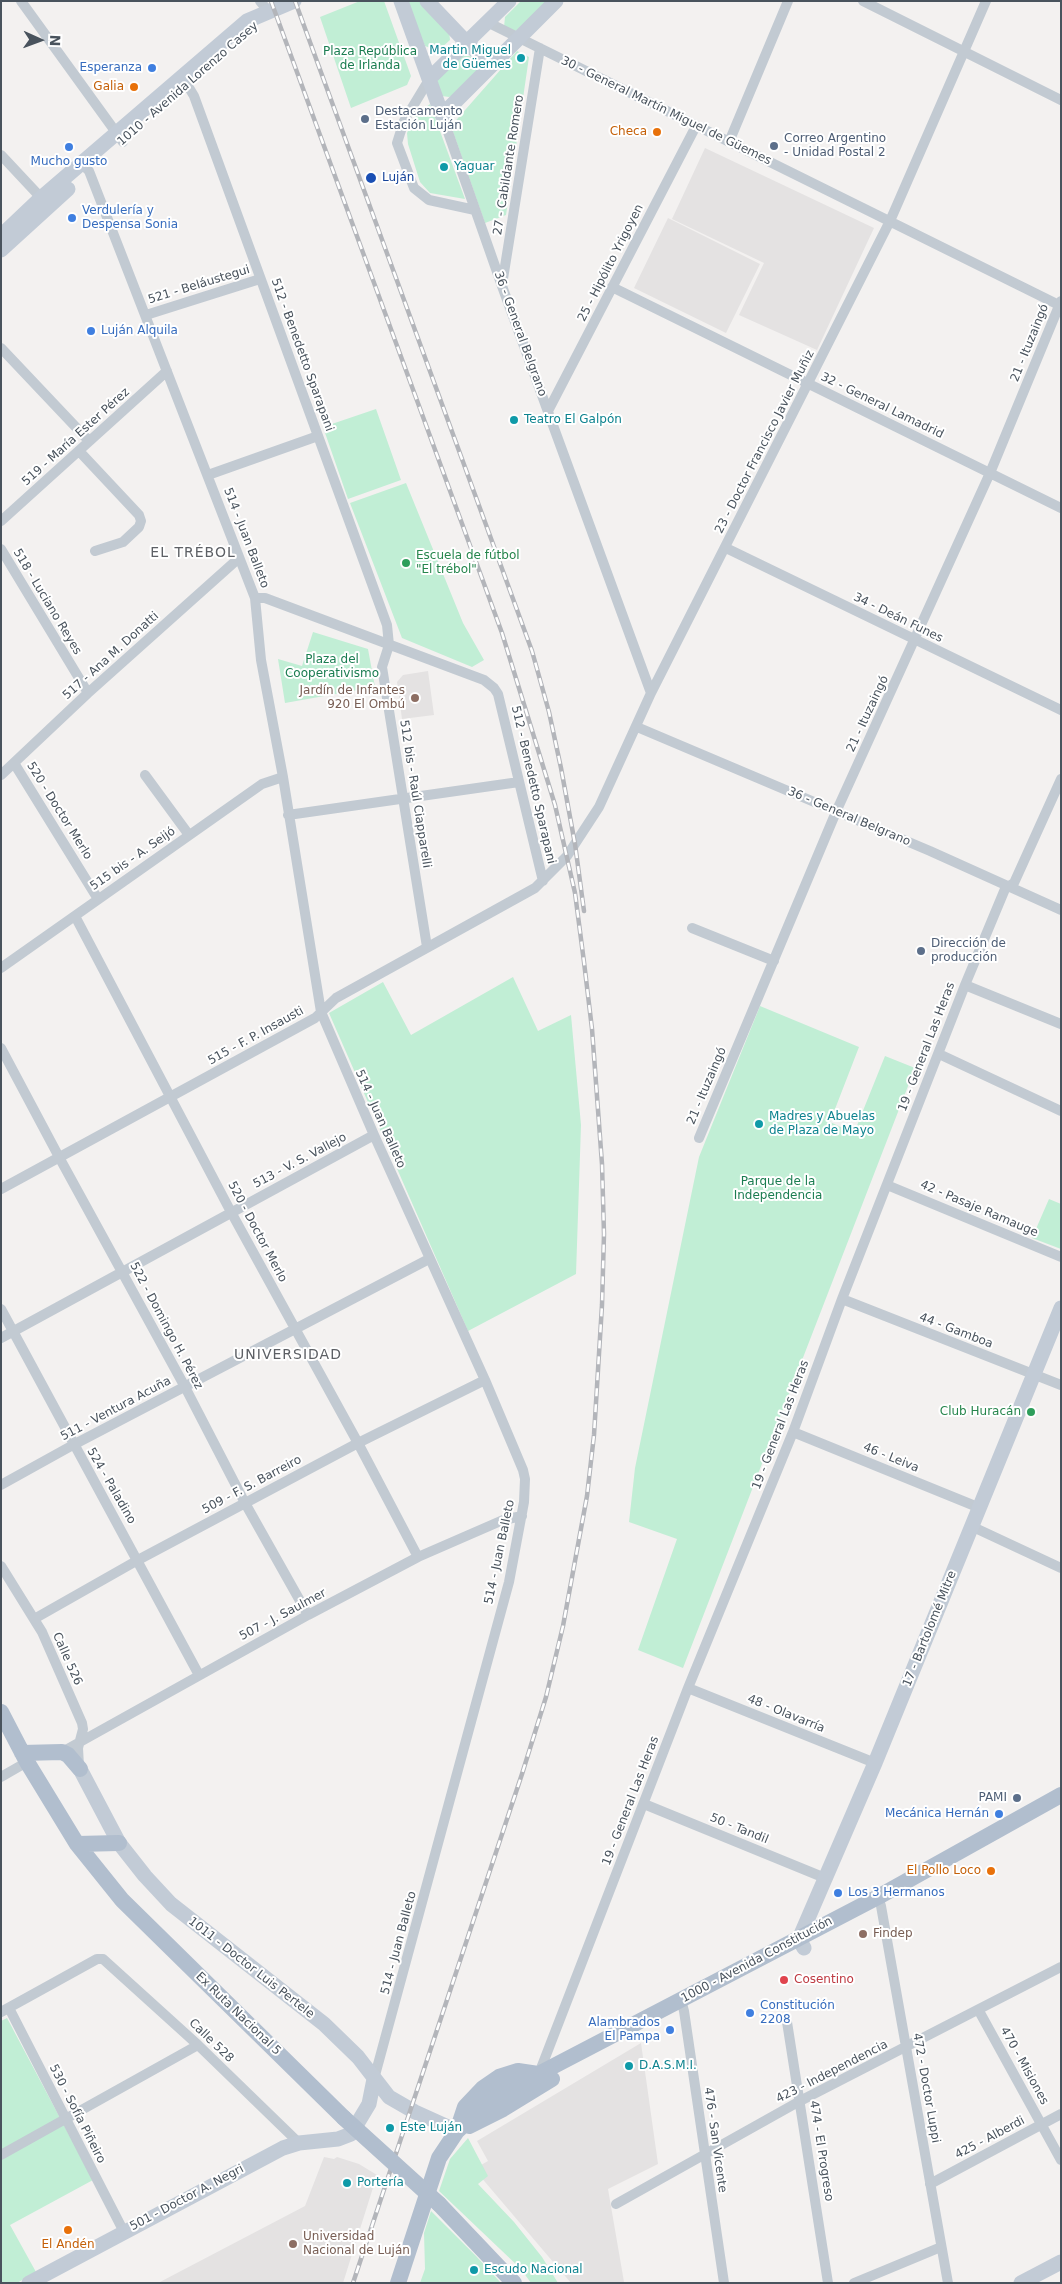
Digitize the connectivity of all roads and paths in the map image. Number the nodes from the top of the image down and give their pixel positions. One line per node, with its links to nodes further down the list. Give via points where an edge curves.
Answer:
1 (21, 1): 22 (street)
2 (294, 1): 10 (street)
3 (401, 1): 17 (street, 36 - General Belgrano)
4 (427, 1): 13 (street)
5 (509, 1): 11 (street)
6 (556, 1): 12 (street)
7 (788, 1): 23 (street)
8 (863, 1): 15 (street)
9 (986, 1): 15 (street, 23 - Doctor Francisco Javier Muñiz)
10 (265, 6): 18 (street, 1010 - Avenida Lorenzo Casey, via 255,28)
11 (487, 22): 12 (street, 30 - General Martín Miguel de Güemes); 13 (street)
12 (518, 38): 14 (street, 30 - General Martín Miguel de Güemes); 16 (street)
13 (466, 42): 16 (street); 17 (street)
14 (540, 48): 21 (street, 30 - General Martín Miguel de Güemes); 32 (street, 27 - Cabildante Romero)
15 (965, 52): 19 (street); 28 (street, 23 - Doctor Francisco Javier Muñiz)
16 (491, 65): 20 (street)
17 (430, 78): 20 (street, 36 - General Belgrano); 27 (street, via 404,121 397,143 414,188 429,200)
18 (185, 80): 22 (street, 1010 - Avenida Lorenzo Casey); 31 (street, 512 - Benedetto Sparapani, via 194,96)
19 (1061, 100)
20 (442, 115): 27 (street, 36 - General Belgrano)
21 (696, 126): 23 (street, 30 - General Martín Miguel de Güemes); 33 (street, 25 - Hipólito Yrigoyen)
22 (120, 138): 25 (street, 1010 - Avenida Lorenzo Casey)
23 (729, 142): 28 (street, 30 - General Martín Miguel de Güemes)
24 (1, 156): 26 (street)
25 (86, 168): 26 (street, 1010 - Avenida Lorenzo Casey); 35 (street, 514 - Juan Balleto)
26 (45, 202): 29 (street, 1010 - Avenida Lorenzo Casey); 30 (street, 1010 - Avenida Lorenzo Casey)
27 (475, 210): 32 (street, 36 - General Belgrano)
28 (890, 222): 34 (street, 30 - General Martín Miguel de Güemes); 38 (street, 23 - Doctor Francisco Javier Muñiz)
29 (1, 236)
30 (1, 250)
31 (260, 279): 35 (street, 521 - Beláustegui); 40 (street, 512 - Benedetto Sparapani)
32 (502, 286): 39 (street, 36 - General Belgrano)
33 (612, 287): 38 (street, 32 - General Lamadrid); 39 (street, 25 - Hipólito Yrigoyen)
34 (1060, 304): 43 (street, 21 - Ituzaingó)
35 (146, 315): 37 (street, 514 - Juan Balleto)
36 (1, 348): 41 (street)
37 (168, 371): 41 (street, 519 - María Ester Pérez); 44 (street, 514 - Juan Balleto)
38 (809, 384): 43 (street, 32 - General Lamadrid); 47 (street, 23 - Doctor Francisco Javier Muñiz)
39 (548, 411): 55 (street, 36 - General Belgrano)
40 (318, 436): 44 (street); 53 (street, 512 - Benedetto Sparapani, via 387,625)
41 (89, 441): 42 (street, 519 - María Ester Pérez)
42 (78, 451): 46 (street, 519 - María Ester Pérez); 49 (street, via 139,515 141,521 124,542)
43 (990, 474): 45 (street, 32 - General Lamadrid); 52 (street, 21 - Ituzaingó)
44 (208, 476): 50 (street, 514 - Juan Balleto)
45 (1061, 508)
46 (1, 521)
47 (726, 548): 52 (street, 34 - Deán Funes); 55 (street, 23 - Doctor Francisco Javier Muñiz)
48 (1, 549): 54 (street, 518 - Luciano Reyes)
49 (95, 551)
50 (239, 558): 51 (street, 514 - Juan Balleto); 54 (street, 517 - Ana M. Donatti)
51 (255, 598): 53 (street, via 265,598); 61 (street, 514 - Juan Balleto, via 261,660)
52 (915, 640): 56 (street, 34 - Deán Funes); 65 (street, 21 - Ituzaingó)
53 (389, 645): 63 (street, 512 - Benedetto Sparapani, via 490,683 498,694); 64 (street, 512 bis - Raúl Ciapparelli, via 382,667)
54 (88, 693): 58 (street, 517 - Ana M. Donatti)
55 (652, 693): 57 (street, 23 - Doctor Francisco Javier Muñiz)
56 (1061, 710)
57 (637, 727): 65 (street, 36 - General Belgrano); 68 (street, 23 - Doctor Francisco Javier Muñiz, via 595,814 567,856)
58 (14, 763): 59 (street, 517 - Ana M. Donatti); 70 (street, 520 - Doctor Merlo)
59 (1, 775)
60 (145, 775): 67 (street)
61 (283, 777): 66 (street, 514 - Juan Balleto); 67 (street, 515 bis - A. Seijó, via 262,784)
62 (1061, 779): 69 (street, 19 - General Las Heras)
63 (519, 782): 64 (street); 68 (street, 512 - Benedetto Sparapani)
64 (402, 798): 66 (street); 74 (street, 512 bis - Raúl Ciapparelli)
65 (836, 812): 69 (street, 36 - General Belgrano); 75 (street, 21 - Ituzaingó)
66 (288, 815): 78 (street, 514 - Juan Balleto)
67 (189, 835): 70 (street, 515 bis - A. Seijó)
68 (543, 881): 74 (street, 515 - F. P. Insausti)
69 (1010, 886): 71 (street, 36 - General Belgrano); 77 (street, 19 - General Las Heras)
70 (98, 899): 72 (street, 515 bis - A. Seijó)
71 (1061, 910)
72 (76, 918): 76 (street, 515 bis - A. Seijó); 82 (street, 520 - Doctor Merlo)
73 (692, 928): 75 (street)
74 (428, 947): 78 (street, 515 - F. P. Insausti, via 336,998)
75 (774, 960): 85 (street, 21 - Ituzaingó)
76 (1, 968)
77 (965, 985): 79 (street); 81 (street, 19 - General Las Heras)
78 (321, 1012): 82 (street, 515 - F. P. Insausti); 84 (street, 514 - Juan Balleto)
79 (1061, 1024)
80 (1, 1048): 86 (street, 522 - Domingo H. Pérez)
81 (939, 1054): 83 (street); 87 (street, 19 - General Las Heras)
82 (171, 1096): 86 (street, 515 - F. P. Insausti); 89 (street, 520 - Doctor Merlo)
83 (1061, 1111)
84 (374, 1135): 89 (street, 513 - V. S. Vallejo); 91 (street, 514 - Juan Balleto)
85 (699, 1138)
86 (59, 1158): 88 (street, 515 - F. P. Insausti); 92 (street, 522 - Domingo H. Pérez)
87 (887, 1185): 90 (street, 42 - Pasaje Ramauge); 93 (street, 19 - General Las Heras)
88 (1, 1189)
89 (231, 1212): 92 (street, 513 - V. S. Vallejo); 96 (street, 520 - Doctor Merlo)
90 (1061, 1257)
91 (429, 1259): 96 (street, 511 - Ventura Acuña); 100 (street, 514 - Juan Balleto)
92 (122, 1271): 97 (street, 513 - V. S. Vallejo); 102 (street, 522 - Domingo H. Pérez)
93 (842, 1299): 99 (street, 44 - Gamboa); 103 (street, 19 - General Las Heras)
94 (1061, 1308): 99 (street, 17 - Bartolomé Mitre)
95 (1, 1309): 97 (street, 524 - Paladino)
96 (295, 1329): 102 (street, 511 - Ventura Acuña); 104 (street, 520 - Doctor Merlo)
97 (13, 1332): 98 (street, 513 - V. S. Vallejo); 105 (street, 524 - Paladino)
98 (1, 1338)
99 (1035, 1375): 101 (street, 44 - Gamboa); 108 (street, 17 - Bartolomé Mitre)
100 (485, 1380): 104 (street, 509 - F. S. Barreiro); 109 (street, 514 - Juan Balleto, via 523,1470)
101 (1061, 1385)
102 (185, 1387): 105 (street, 511 - Ventura Acuña); 107 (street, 522 - Domingo H. Pérez)
103 (793, 1432): 108 (street, 46 - Leiva); 118 (street, 19 - General Las Heras)
104 (358, 1443): 107 (street, 509 - F. S. Barreiro); 111 (street, 520 - Doctor Merlo)
105 (73, 1445): 106 (street, 511 - Ventura Acuña); 112 (street, 524 - Paladino)
106 (1, 1485)
107 (245, 1503): 112 (street, 509 - F. S. Barreiro); 115 (street, 522 - Domingo H. Pérez)
108 (980, 1508): 110 (street, 17 - Bartolomé Mitre)
109 (522, 1516): 111 (street, 507 - J. Saulmer, via 503,1520); 141 (street, 514 - Juan Balleto, via 509,1582)
110 (973, 1527): 114 (street); 123 (street, 17 - Bartolomé Mitre)
111 (418, 1558): 115 (street, 507 - J. Saulmer)
112 (138, 1560): 116 (street, 509 - F. S. Barreiro); 117 (street, 524 - Paladino)
113 (1, 1566): 116 (street, Calle 526)
114 (1061, 1568)
115 (308, 1615): 117 (street, 507 - J. Saulmer)
116 (34, 1619): 120 (street, Calle 526, via 82,1723)
117 (199, 1675): 120 (street, 507 - J. Saulmer)
118 (688, 1688): 123 (street, 48 - Olavarría); 127 (street, 19 - General Las Heras)
119 (1, 1712): 122 (main road, Ex Ruta Nacional 5)
120 (80, 1740): 121 (street, 507 - J. Saulmer); 124 (street, Calle 526)
121 (62, 1752): 122 (main road); 124 (main road)
122 (25, 1758): 125 (street); 130 (main road, Ex Ruta Nacional 5)
123 (875, 1763): 131 (street, 17 - Bartolomé Mitre)
124 (80, 1769): 129 (street, 1011 - Doctor Luis Pertele)
125 (1, 1777)
126 (1061, 1796): 132 (main road, 1000 - Avenida Constitución)
127 (644, 1804): 131 (street, 50 - Tandil); 142 (street, 19 - General Las Heras)
128 (1061, 1805): 132 (main road, 1000 - Avenida Constitución)
129 (119, 1843): 130 (main road); 141 (street, 1011 - Doctor Luis Pertele, via 171,1904 324,2024 358,2057)
130 (76, 1844): 159 (main road, Ex Ruta Nacional 5, bridge, via 122,1900 344,2118 439,2204)
131 (825, 1878): 133 (street, 17 - Bartolomé Mitre)
132 (879, 1902): 133 (main road, 1000 - Avenida Constitución); 140 (street, 472 - Doctor Luppi)
133 (801, 1943): 135 (main road, 1000 - Avenida Constitución)
134 (1061, 1967): 137 (street, 423 - Independencia)
135 (682, 2005): 142 (main road, 1000 - Avenida Constitución); 150 (street, 476 - San Vicente)
136 (5, 2010): 139 (street, Calle 528, via 103,1959); 145 (street, 530 - Sofía Piñeiro)
137 (979, 2011): 140 (street, 423 - Independencia); 146 (street, 470 - Misiones)
138 (787, 2022): 143 (street, 474 - El Progreso)
139 (198, 2045): 145 (street); 148 (street, Calle 528)
140 (906, 2048): 143 (street, 423 - Independencia); 152 (street, 472 - Doctor Luppi)
141 (374, 2079): 147 (street, 1011 - Doctor Luis Pertele, via 389,2096 404,2106); 148 (street, 501 - Doctor A. Negri, via 369,2104 351,2134)
142 (538, 2080): 147 (main road, 1000 - Avenida Constitución, via 495,2113); 147 (main road, via 518,2072 499,2077 482,2088 465,2107)
143 (800, 2102): 150 (street, 423 - Independencia); 161 (street, 474 - El Progreso)
144 (1061, 2114): 146 (street, 425 - Alberdi)
145 (66, 2120): 149 (street); 154 (street, 530 - Sofía Piñeiro)
146 (1042, 2124): 151 (street, 470 - Misiones); 152 (street, 425 - Alberdi)
147 (458, 2131): 158 (main road, 1000 - Avenida Constitución, via 439,2158)
148 (299, 2143): 154 (street, 501 - Doctor A. Negri, via 267,2156)
149 (1, 2155)
150 (704, 2155): 153 (street, 423 - Independencia); 160 (street, 476 - San Vicente)
151 (1061, 2160)
152 (930, 2184): 155 (street, 472 - Doctor Luppi)
153 (616, 2204)
154 (124, 2232): 157 (street, 501 - Doctor A. Negri)
155 (942, 2247): 162 (street); 163 (street, 472 - Doctor Luppi)
156 (1061, 2262): 164 (street)
157 (30, 2283)
158 (398, 2283)
159 (514, 2283)
160 (724, 2283)
161 (828, 2283)
162 (854, 2283)
163 (948, 2283)
164 (1021, 2283)

